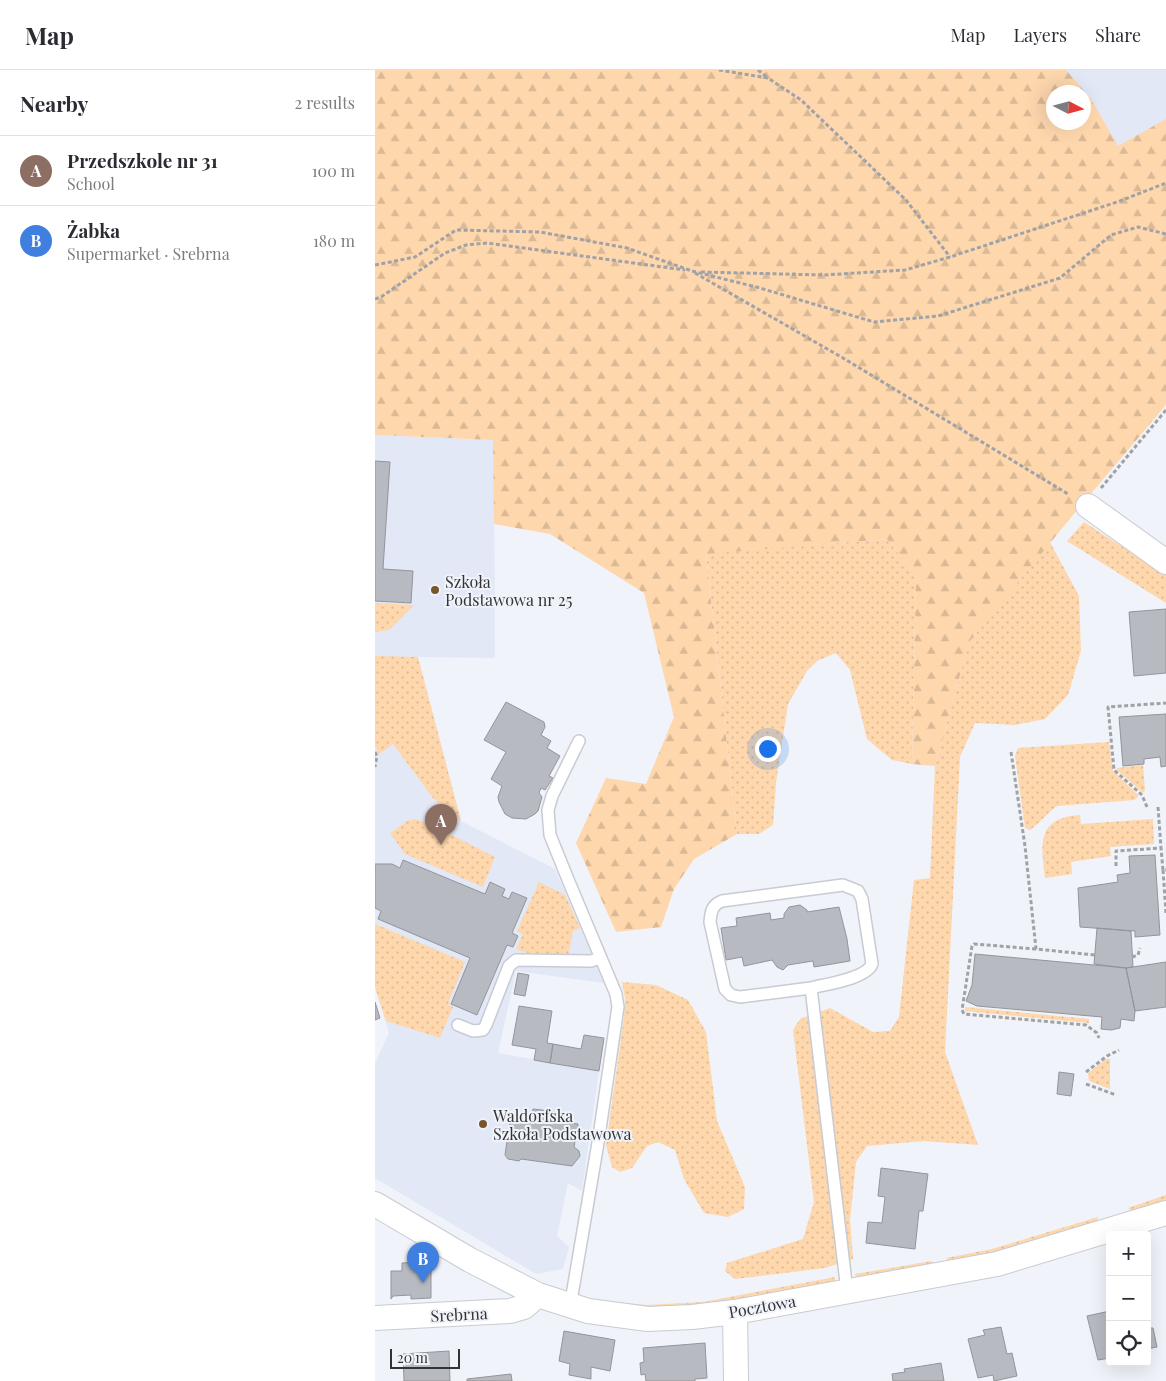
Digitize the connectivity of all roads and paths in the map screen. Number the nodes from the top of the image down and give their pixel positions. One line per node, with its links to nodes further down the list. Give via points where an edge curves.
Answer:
1 (719, 70): 3 (path)
2 (759, 70): 3 (path)
3 (768, 78): 6 (path, via 801,100 906,200)
4 (1166, 183): 6 (path)
5 (1166, 234): 8 (path, via 1138,227 1111,235 1060,278 938,316 874,322)
6 (950, 257): 8 (path, via 905,270 824,275)
7 (375, 265): 8 (path, via 415,256 456,230 540,232 627,248)
8 (692, 271): 9 (path, via 487,244 466,245 445,253); 11 (path)
9 (375, 299)
10 (1166, 410): 11 (path)
11 (1089, 506): 12 (street)
12 (1166, 562)
13 (1166, 703): 18 (path, via 1108,707 1114,770 1142,796)
14 (579, 741): 28 (lane, via 552,796 550,835)
15 (375, 752): 17 (path)
16 (1011, 752): 25 (path)
17 (375, 767)
18 (1147, 807)
19 (1158, 807): 20 (path)
20 (1161, 848): 21 (path, via 1115,851); 22 (path)
21 (1116, 866)
22 (1165, 870): 23 (path)
23 (1166, 913)
24 (1140, 948): 27 (path, via 1138,955)
25 (1036, 949): 26 (path); 31 (path, via 974,944 963,1014 1086,1024)
26 (1095, 955)
27 (1132, 957)
28 (601, 958): 30 (lane, via 591,961 516,960 509,966 483,1030 473,1031); 40 (lane, via 618,1007)
29 (811, 988): 29 (lane, via 863,974 871,968 862,899 858,891 843,885 716,903 710,922 725,989 731,995 740,997); 38 (lane)
30 (458, 1025)
31 (1099, 1038)
32 (1119, 1050): 33 (path)
33 (1087, 1072)
34 (1086, 1084): 35 (path)
35 (1116, 1095)
36 (375, 1204): 39 (street, Pocztowa, via 470,1260)
37 (1166, 1213): 38 (street, Pocztowa, via 997,1264)
38 (847, 1291): 41 (street, Pocztowa)
39 (538, 1295): 40 (street, Pocztowa); 42 (street, Srebrna, via 524,1307 510,1311)
40 (570, 1307): 41 (street, Pocztowa, via 647,1319)
41 (735, 1312): 43 (street)
42 (375, 1318)
43 (736, 1381)

